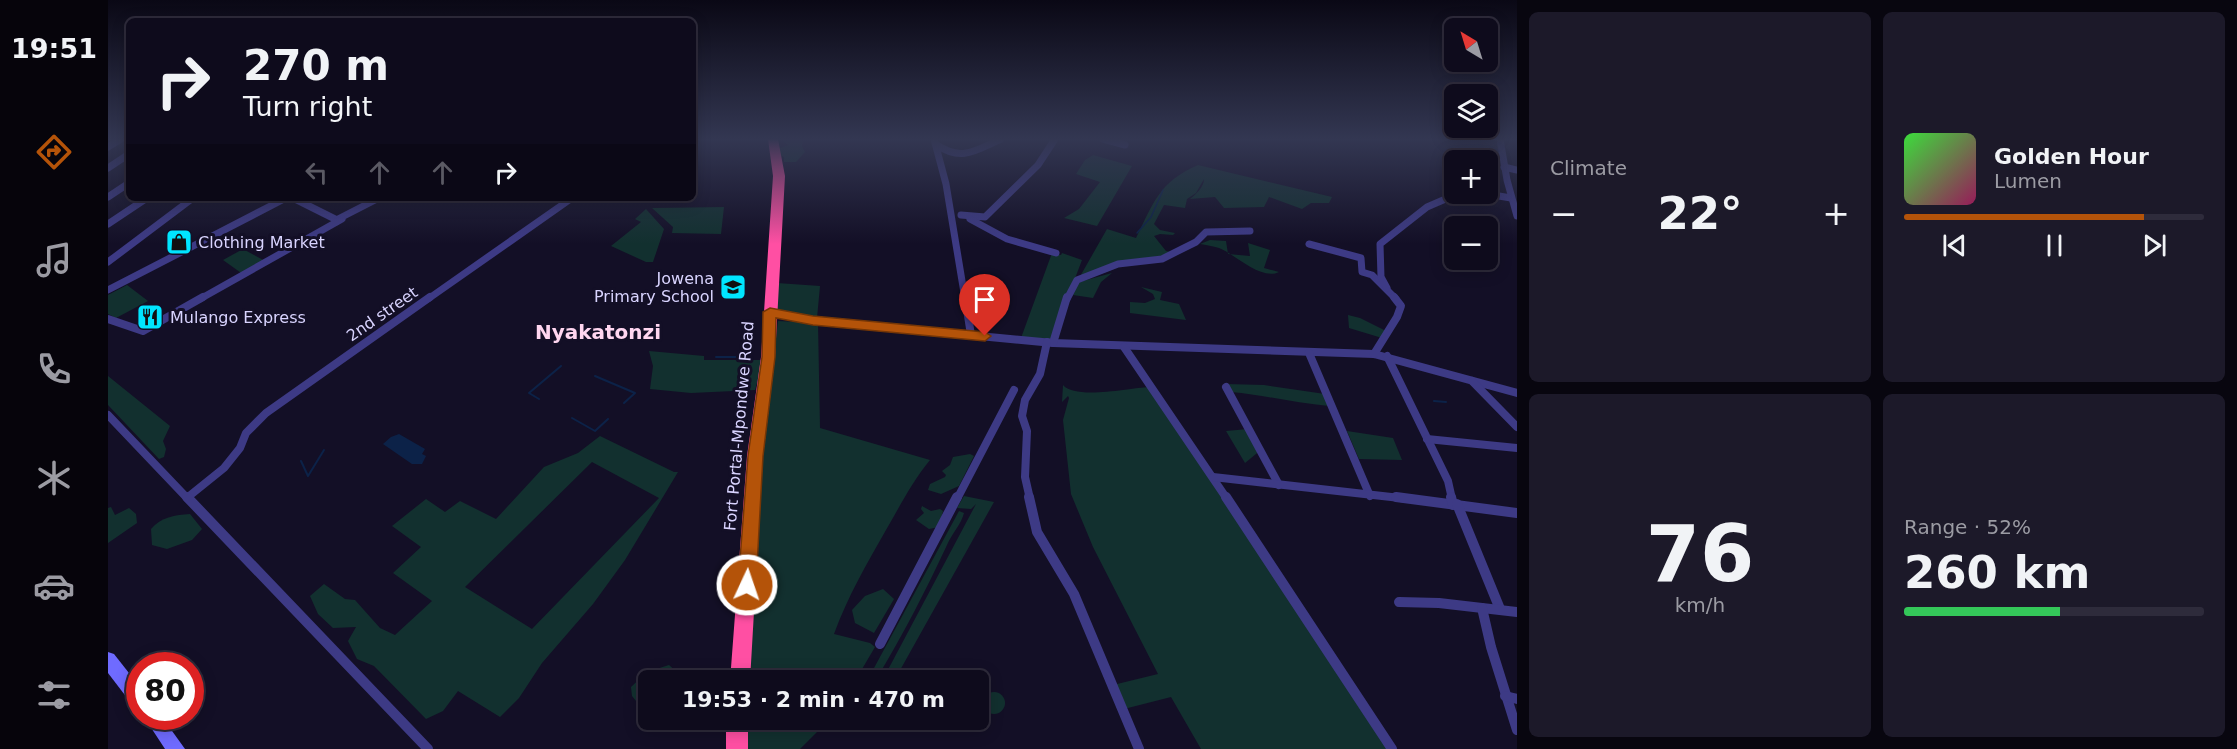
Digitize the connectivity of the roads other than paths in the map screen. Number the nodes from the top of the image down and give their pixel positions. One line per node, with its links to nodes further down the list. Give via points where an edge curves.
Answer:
1 (779, 174): 27 (highway, Fort Portal-Mpondwe Road)
2 (943, 174): 16 (street)
3 (1029, 174): 17 (street, via 985,217)
4 (1506, 174): 9 (street)
5 (126, 185): 7 (street)
6 (1498, 196): 9 (street)
7 (108, 197)
8 (1444, 197): 26 (street, via 1380,244 1380,275)
9 (1511, 198): 18 (street)
10 (142, 201): 20 (street)
11 (189, 201): 24 (street)
12 (280, 201): 25 (street)
13 (299, 201): 19 (street)
14 (374, 201): 19 (street)
15 (568, 201): 48 (street, 2nd street, via 266,413 246,433 224,468)
16 (951, 210): 17 (street); 29 (street)
17 (961, 215): 23 (street, via 1007,239)
18 (1517, 216)
19 (338, 220): 28 (street, via 143,331)
20 (108, 224)
21 (1250, 231): 30 (street, via 1206,232 1196,242 1162,259 1118,264 1077,280)
22 (1309, 244): 26 (street, via 1361,258 1362,272 1372,275 1378,285)
23 (1056, 253)
24 (108, 262)
25 (108, 290)
26 (1389, 291): 33 (street, via 1401,306)
27 (770, 312): 29 (street, via 813,320); 57 (highway, Fort Portal-Mpondwe Road, via 755,456)
28 (108, 319)
29 (971, 335): 30 (street)
30 (1050, 343): 31 (street); 39 (street, via 1040,374)
31 (1124, 347): 32 (street); 45 (street)
32 (1309, 353): 33 (street); 47 (street)
33 (1374, 354): 34 (street)
34 (1387, 356): 35 (street); 43 (street)
35 (1470, 379): 38 (street); 42 (street)
36 (1226, 387): 46 (street)
37 (1014, 390): 40 (street)
38 (1517, 393)
39 (1025, 401): 40 (street); 66 (street, via 1025,477 1037,532 1074,594)
40 (1004, 409): 55 (street)
41 (108, 415): 48 (street)
42 (1517, 427)
43 (1427, 439): 44 (street); 49 (street)
44 (1517, 448)
45 (1213, 477): 46 (street); 67 (street)
46 (1279, 485): 47 (street)
47 (1370, 496): 49 (street)
48 (188, 497): 64 (street)
49 (1455, 504): 50 (street); 53 (street)
50 (1517, 513)
51 (1399, 602): 52 (street)
52 (1482, 608): 53 (street); 59 (street)
53 (1500, 609): 54 (street)
54 (1517, 612)
55 (880, 644)
56 (109, 666): 58 (street)
57 (741, 670)
58 (126, 685)
59 (1511, 698): 62 (street)
60 (162, 730): 63 (street)
61 (737, 730): 65 (highway)
62 (1517, 730)
63 (176, 749)
64 (428, 749)
65 (737, 749)
66 (1139, 749)
67 (1392, 749)

